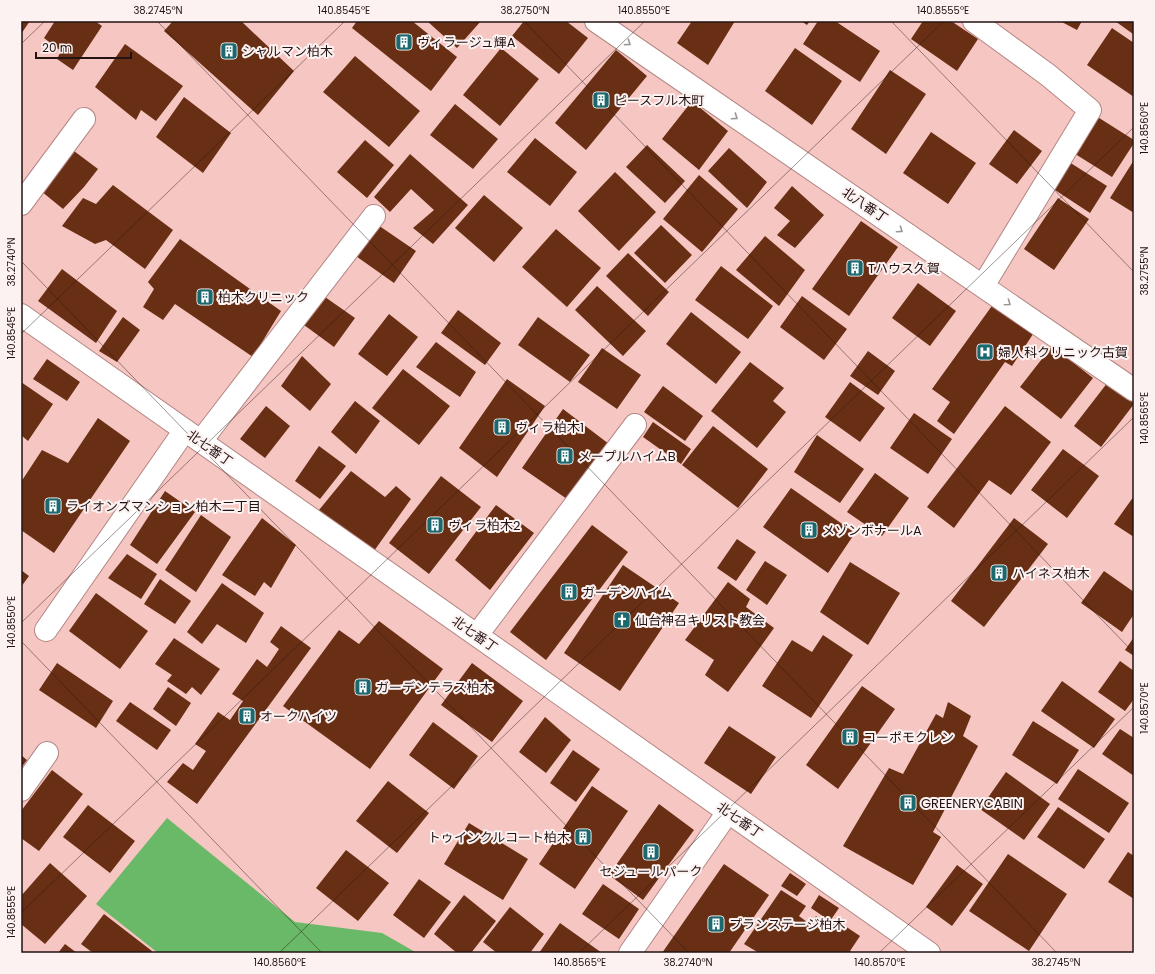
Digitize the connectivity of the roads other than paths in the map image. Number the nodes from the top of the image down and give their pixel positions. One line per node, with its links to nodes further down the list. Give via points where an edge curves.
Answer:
1 (596, 21): 6 (street, 北八番丁, one-way to 6)
2 (974, 21): 6 (street, via 1048,75 1090,110)
3 (84, 119): 4 (street)
4 (21, 204)
5 (374, 216): 10 (street)
6 (982, 286): 8 (street, 北八番丁, one-way to 8)
7 (21, 315): 10 (street, 北七番丁)
8 (1134, 390)
9 (635, 425): 12 (street)
10 (193, 436): 11 (street); 12 (street, 北七番丁)
11 (46, 630)
12 (477, 635): 15 (street, 北七番丁)
13 (47, 753): 14 (street)
14 (21, 790)
15 (728, 812): 16 (street, 北七番丁); 17 (street)
16 (922, 951)
17 (630, 953)

